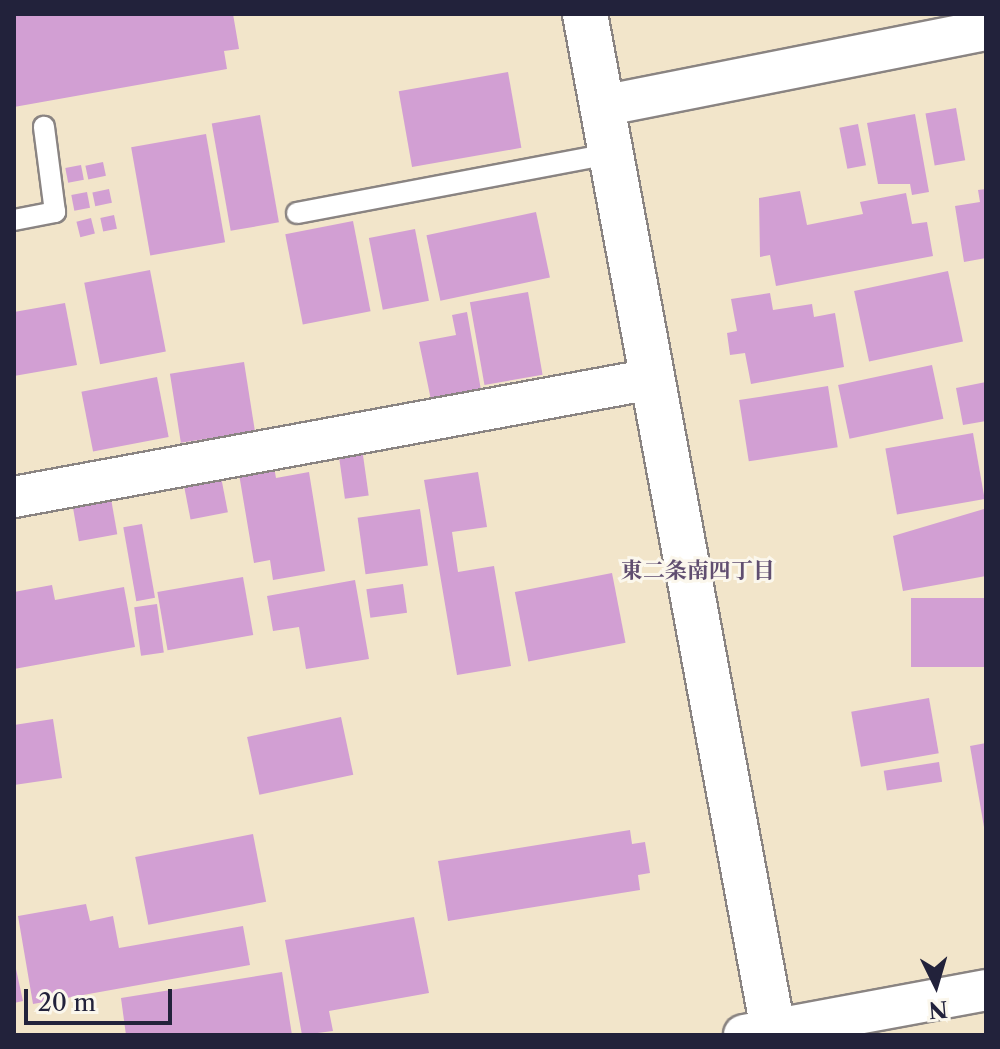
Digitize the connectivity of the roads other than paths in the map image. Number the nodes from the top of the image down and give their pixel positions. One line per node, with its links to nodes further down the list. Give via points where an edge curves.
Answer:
1 (585, 14): 3 (street)
2 (986, 30): 3 (street)
3 (602, 106): 5 (street)
4 (44, 127): 7 (lane, via 55,212)
5 (610, 154): 6 (lane); 8 (street)
6 (297, 213)
7 (14, 220)
8 (652, 379): 9 (street); 11 (street)
9 (14, 497)
10 (986, 990): 11 (street)
11 (764, 1033)

